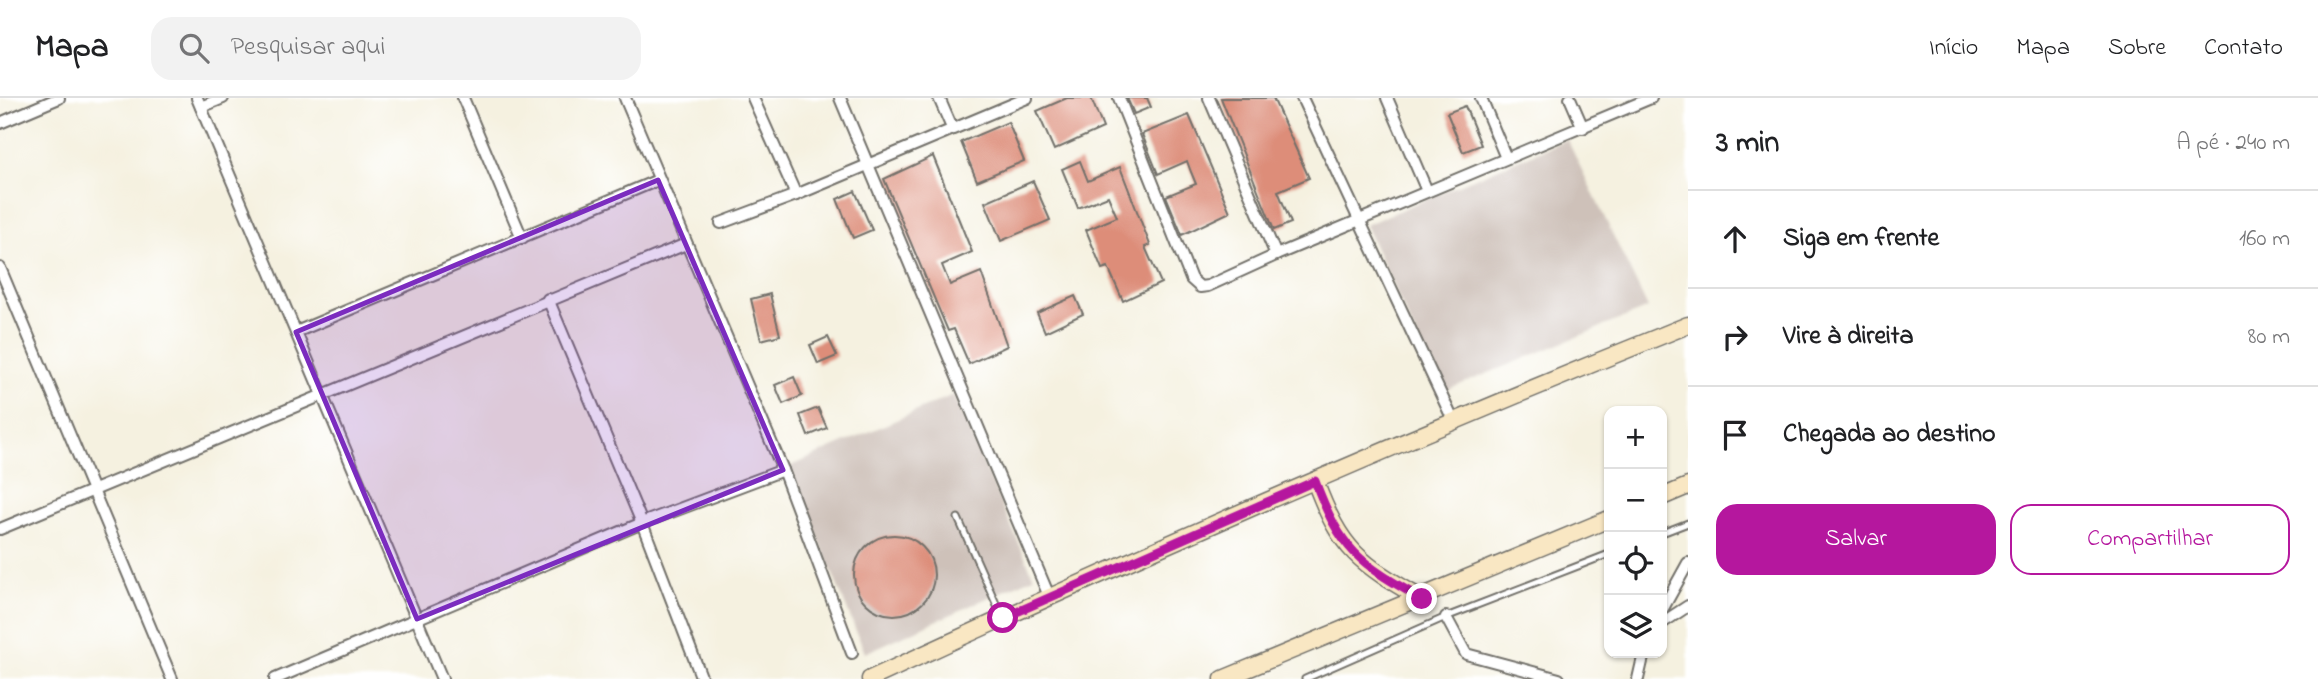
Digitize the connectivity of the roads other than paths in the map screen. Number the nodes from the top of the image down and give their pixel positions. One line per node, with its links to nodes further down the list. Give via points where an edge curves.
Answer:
1 (59, 98): 17 (street)
2 (223, 98): 16 (street)
3 (463, 98): 27 (street)
4 (625, 98): 22 (street)
5 (754, 98): 24 (street)
6 (840, 98): 21 (street)
7 (939, 98): 18 (street)
8 (1026, 98): 18 (street)
9 (1119, 98): 29 (street, via 1191,279 1200,287 1208,286)
10 (1209, 98): 29 (street)
11 (1302, 98): 25 (street)
12 (1387, 98): 23 (street)
13 (1481, 98): 20 (street)
14 (1570, 98): 19 (street)
15 (1651, 98): 19 (street)
16 (199, 103): 33 (street)
17 (0, 123)
18 (952, 128): 21 (street)
19 (1583, 128): 20 (street)
20 (1506, 158): 23 (street)
21 (868, 165): 24 (street); 49 (street)
22 (657, 180): 27 (street); 28 (street)
23 (1427, 191): 25 (street)
24 (796, 195): 26 (street)
25 (1358, 219): 29 (street); 35 (street)
26 (721, 223)
27 (522, 238): 33 (street)
28 (686, 244): 31 (street); 36 (street)
29 (1276, 255)
30 (0, 268): 39 (street)
31 (548, 299): 34 (street); 43 (street)
32 (1688, 325): 35 (main road)
33 (296, 332): 34 (street)
34 (322, 395): 39 (street); 55 (street)
35 (1453, 420): 37 (main road)
36 (783, 470): 43 (street); 57 (street)
37 (1315, 481): 49 (main road); 50 (main road, via 1345,545 1374,570)
38 (1688, 486): 40 (main road)
39 (93, 492): 45 (street); 59 (street)
40 (1667, 495)
41 (958, 518): 54 (lane)
42 (1604, 521): 50 (main road)
43 (642, 523): 55 (street); 62 (street)
44 (1688, 523): 46 (lane)
45 (0, 529)
46 (1667, 532)
47 (1604, 556): 53 (lane)
48 (1688, 563): 51 (street)
49 (1049, 596): 54 (main road)
50 (1422, 599): 64 (main road)
51 (1667, 601)
52 (1688, 606): 56 (street)
53 (1446, 617): 65 (lane); 66 (street, via 1466,654)
54 (1003, 618): 63 (main road)
55 (417, 619): 60 (street); 61 (street)
56 (1667, 621)
57 (852, 653)
58 (1643, 658): 67 (street)
59 (172, 679)
60 (275, 679)
61 (442, 679)
62 (702, 679)
63 (870, 679)
64 (1223, 679)
65 (1305, 679)
66 (1559, 679)
67 (1638, 679)

